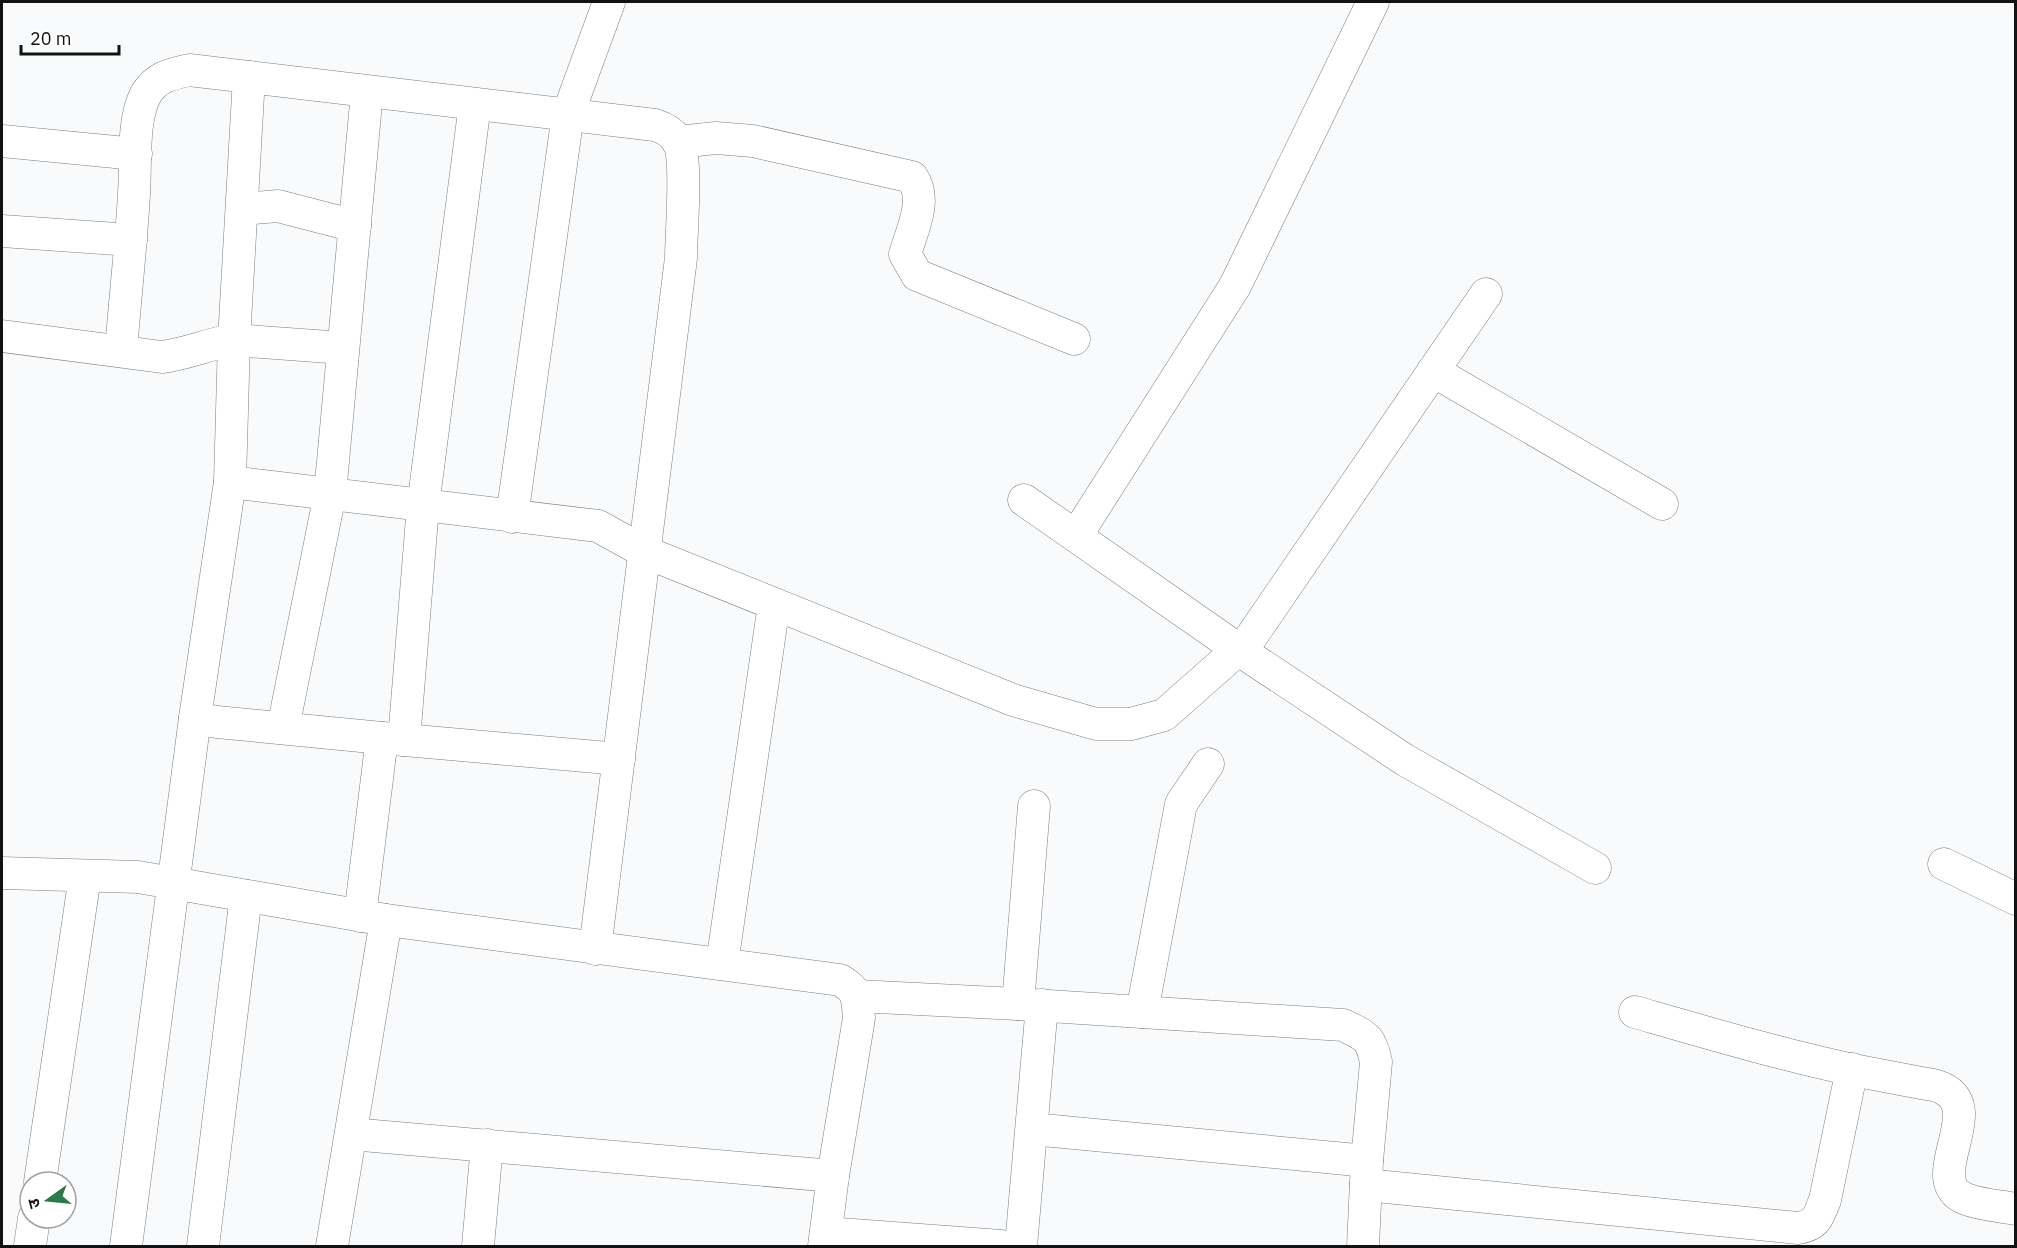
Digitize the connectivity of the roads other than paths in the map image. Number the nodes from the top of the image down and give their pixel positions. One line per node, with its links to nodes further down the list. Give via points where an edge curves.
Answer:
1 (609, 2): 6 (street)
2 (1373, 2): 27 (street, via 1235,286)
3 (249, 77): 4 (street); 9 (street, via 189,70 168,74 154,82 142,104); 10 (street)
4 (367, 92): 5 (street); 11 (street)
5 (475, 104): 6 (street); 25 (street)
6 (568, 114): 8 (street, via 655,124 669,130); 26 (street)
7 (2, 141): 9 (street)
8 (678, 142): 16 (street, via 716,138 753,141 912,177 920,202 905,254 917,275); 28 (street, via 683,158 681,258)
9 (136, 154): 13 (street)
10 (242, 209): 11 (street, via 278,207); 17 (street)
11 (355, 226): 18 (street)
12 (2, 231): 13 (street)
13 (130, 240): 19 (street)
14 (1486, 294): 20 (street)
15 (2, 336): 19 (street)
16 (1074, 339)
17 (234, 340): 18 (street); 19 (street, via 162,357); 21 (street)
18 (343, 348): 22 (street)
19 (121, 351)
20 (1433, 371): 24 (street); 30 (street, via 1250,640)
21 (230, 482): 22 (street); 31 (street)
22 (330, 494): 25 (street); 32 (street)
23 (1024, 500): 27 (street)
24 (1662, 504)
25 (423, 506): 26 (street); 33 (street)
26 (512, 517): 28 (street, via 598,526)
27 (1076, 536): 30 (street)
28 (645, 552): 29 (street); 34 (street)
29 (774, 604): 30 (street, via 1013,700 1096,724 1131,724 1164,715); 46 (street)
30 (1239, 650): 38 (street, via 1406,760)
31 (195, 718): 32 (street); 41 (street)
32 (283, 728): 33 (street)
33 (393, 739): 34 (street); 44 (street)
34 (619, 759): 45 (street)
35 (1208, 764): 49 (street, via 1180,804)
36 (1034, 806): 48 (street)
37 (1944, 864): 43 (street)
38 (1595, 868)
39 (2, 873): 40 (street)
40 (85, 876): 41 (street, via 138,877); 55 (street)
41 (172, 884): 42 (street); 62 (street)
42 (246, 896): 44 (street); 63 (street)
43 (2016, 899)
44 (373, 918): 45 (street); 53 (street)
45 (596, 949): 46 (street)
46 (723, 964): 47 (street, via 840,980 851,986)
47 (857, 996): 48 (street); 57 (street, via 859,1018)
48 (1030, 1005): 49 (street); 52 (street)
49 (1142, 1012): 56 (street, via 1343,1025 1364,1035 1373,1046 1376,1062)
50 (1635, 1012): 51 (street)
51 (1852, 1070): 56 (street, via 1825,1200 1810,1226 1798,1228); 58 (street, via 1941,1087 1956,1097 1961,1109 1948,1173 1950,1183 1966,1199)
52 (1032, 1129): 56 (street); 67 (street)
53 (351, 1134): 54 (street); 64 (street)
54 (487, 1145): 57 (street); 65 (street)
55 (42, 1170)
56 (1367, 1173): 68 (street)
57 (833, 1176): 60 (street)
58 (2016, 1209)
59 (32, 1230): 61 (street)
60 (825, 1240): 66 (street)
61 (30, 1246)
62 (126, 1246)
63 (202, 1246)
64 (332, 1246)
65 (478, 1246)
66 (1001, 1246)
67 (1021, 1246)
68 (1364, 1246)

